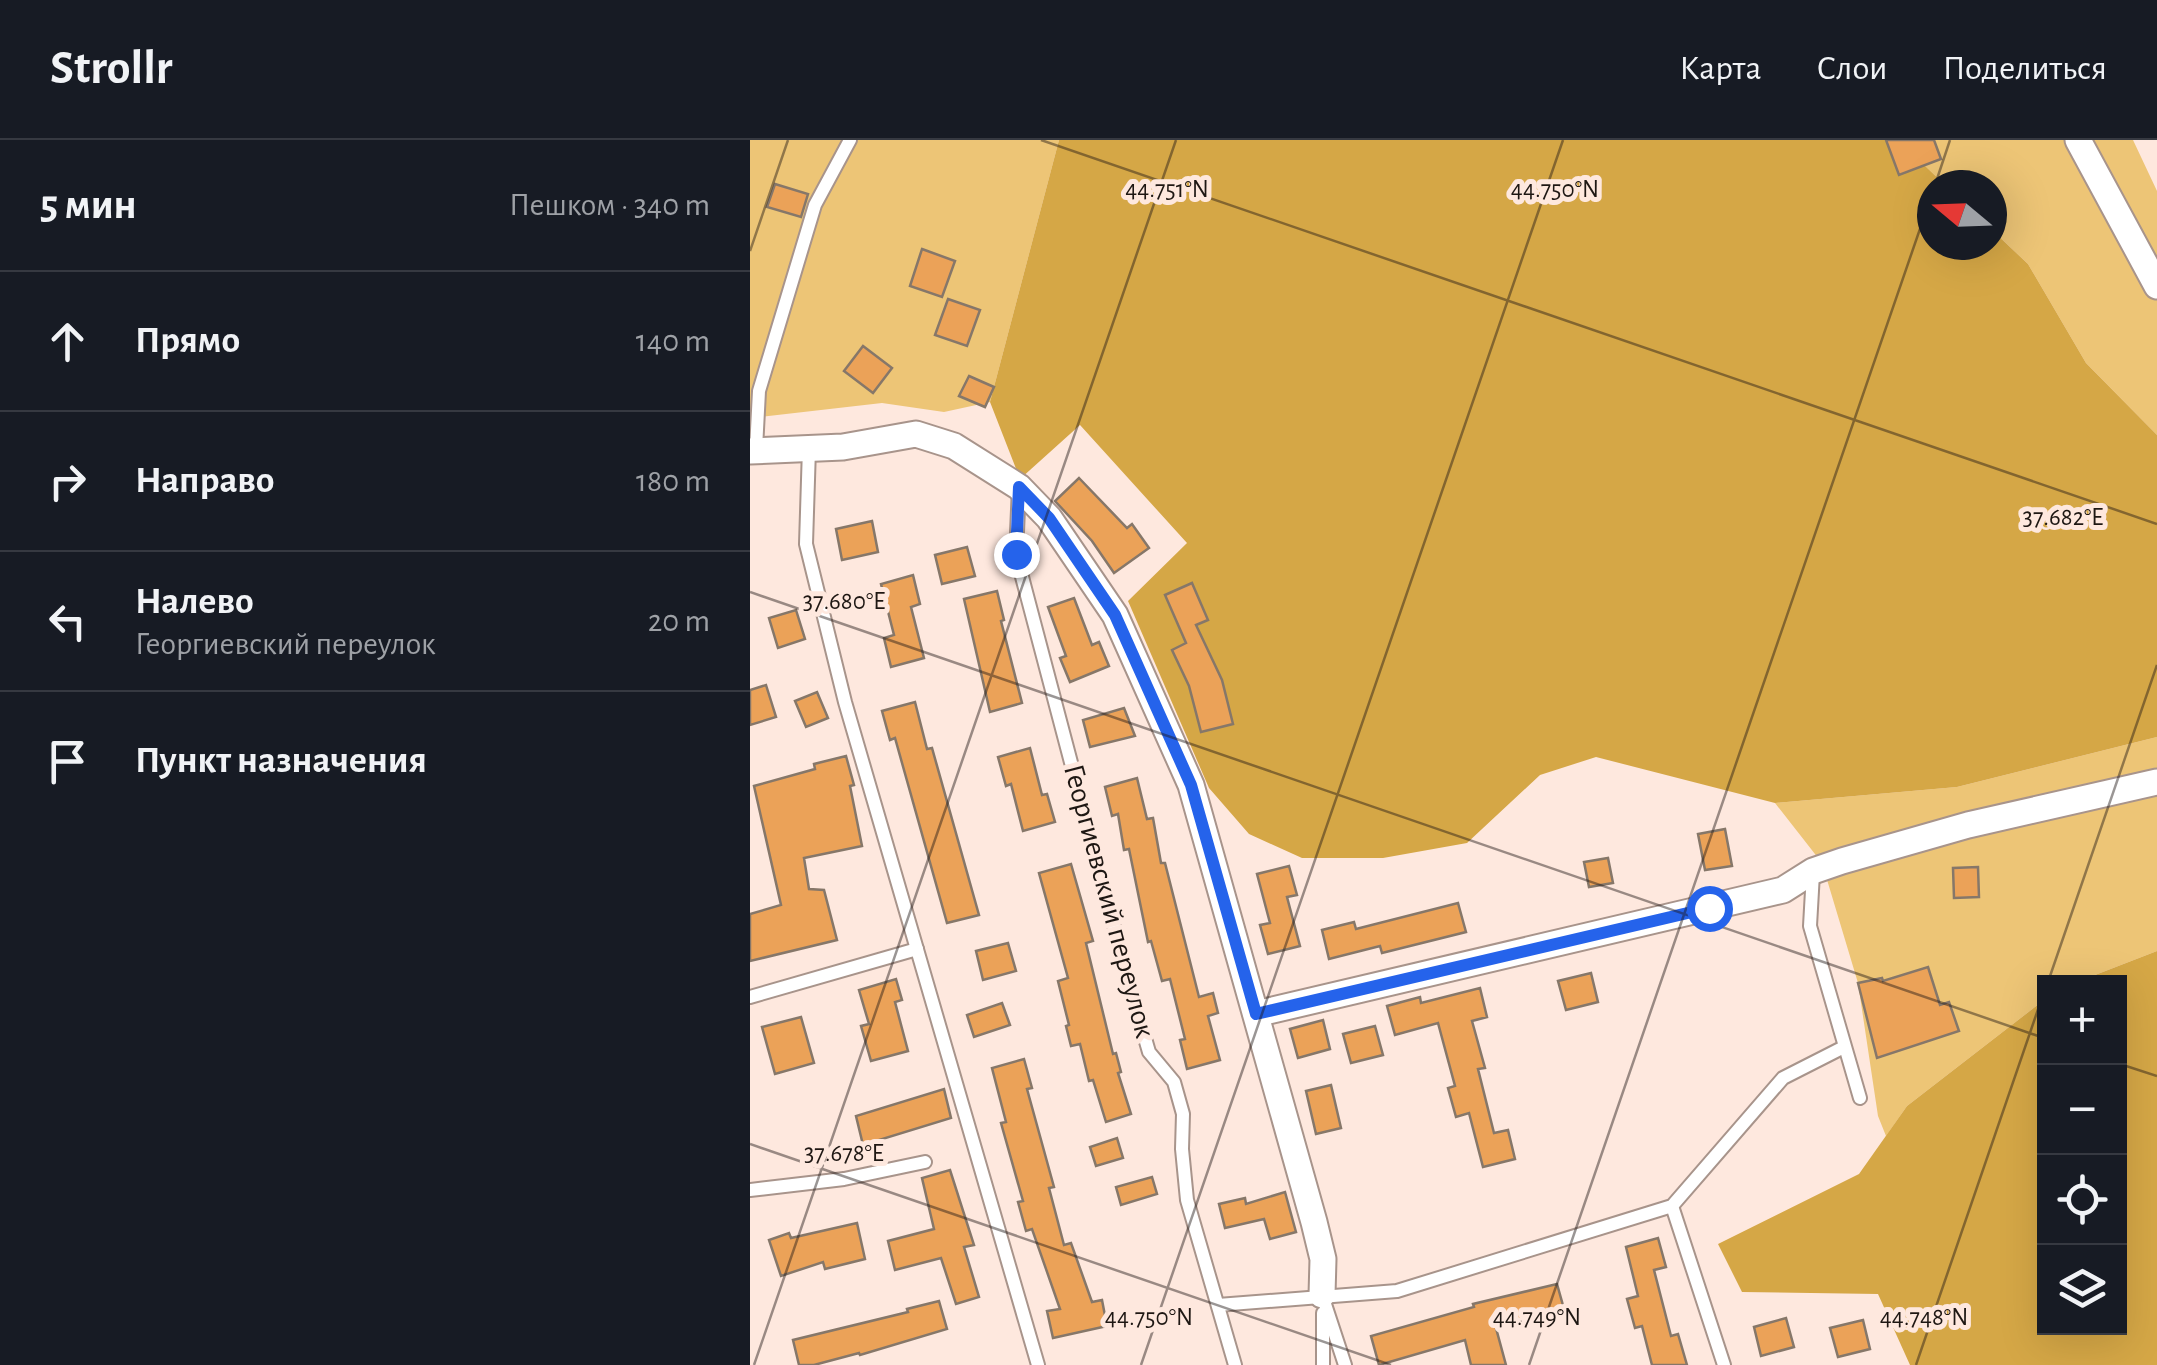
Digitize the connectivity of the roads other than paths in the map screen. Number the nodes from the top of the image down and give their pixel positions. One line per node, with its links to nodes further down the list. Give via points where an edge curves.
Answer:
1 (850, 140): 5 (lane, via 815,205 758,391)
2 (2078, 140): 3 (street)
3 (2157, 286)
4 (809, 448): 5 (street); 6 (street, via 916,434 954,446); 9 (lane, via 806,544)
5 (753, 450)
6 (1019, 487): 11 (street, via 1049,518 1115,615 1191,785); 18 (lane, Георгиевский переулок, via 1016,554 1135,1006 1150,1052 1179,1098 1188,1200)
7 (2157, 782): 8 (street, via 1968,825)
8 (1813, 871): 11 (street, via 1783,890); 12 (lane, via 1810,926)
9 (917, 949): 10 (lane); 19 (lane)
10 (750, 997)
11 (1256, 1014): 17 (street, via 1323,1259)
12 (1844, 1046): 13 (lane); 16 (lane, via 1783,1078)
13 (1860, 1098)
14 (925, 1162): 15 (lane)
15 (750, 1190)
16 (1672, 1206): 17 (lane, via 1397,1291); 23 (lane)
17 (1322, 1296): 18 (lane); 21 (lane); 22 (lane)
18 (1218, 1305): 20 (lane, Георгиевский переулок)
19 (1038, 1365)
20 (1235, 1365)
21 (1323, 1365)
22 (1344, 1365)
23 (1724, 1365)

